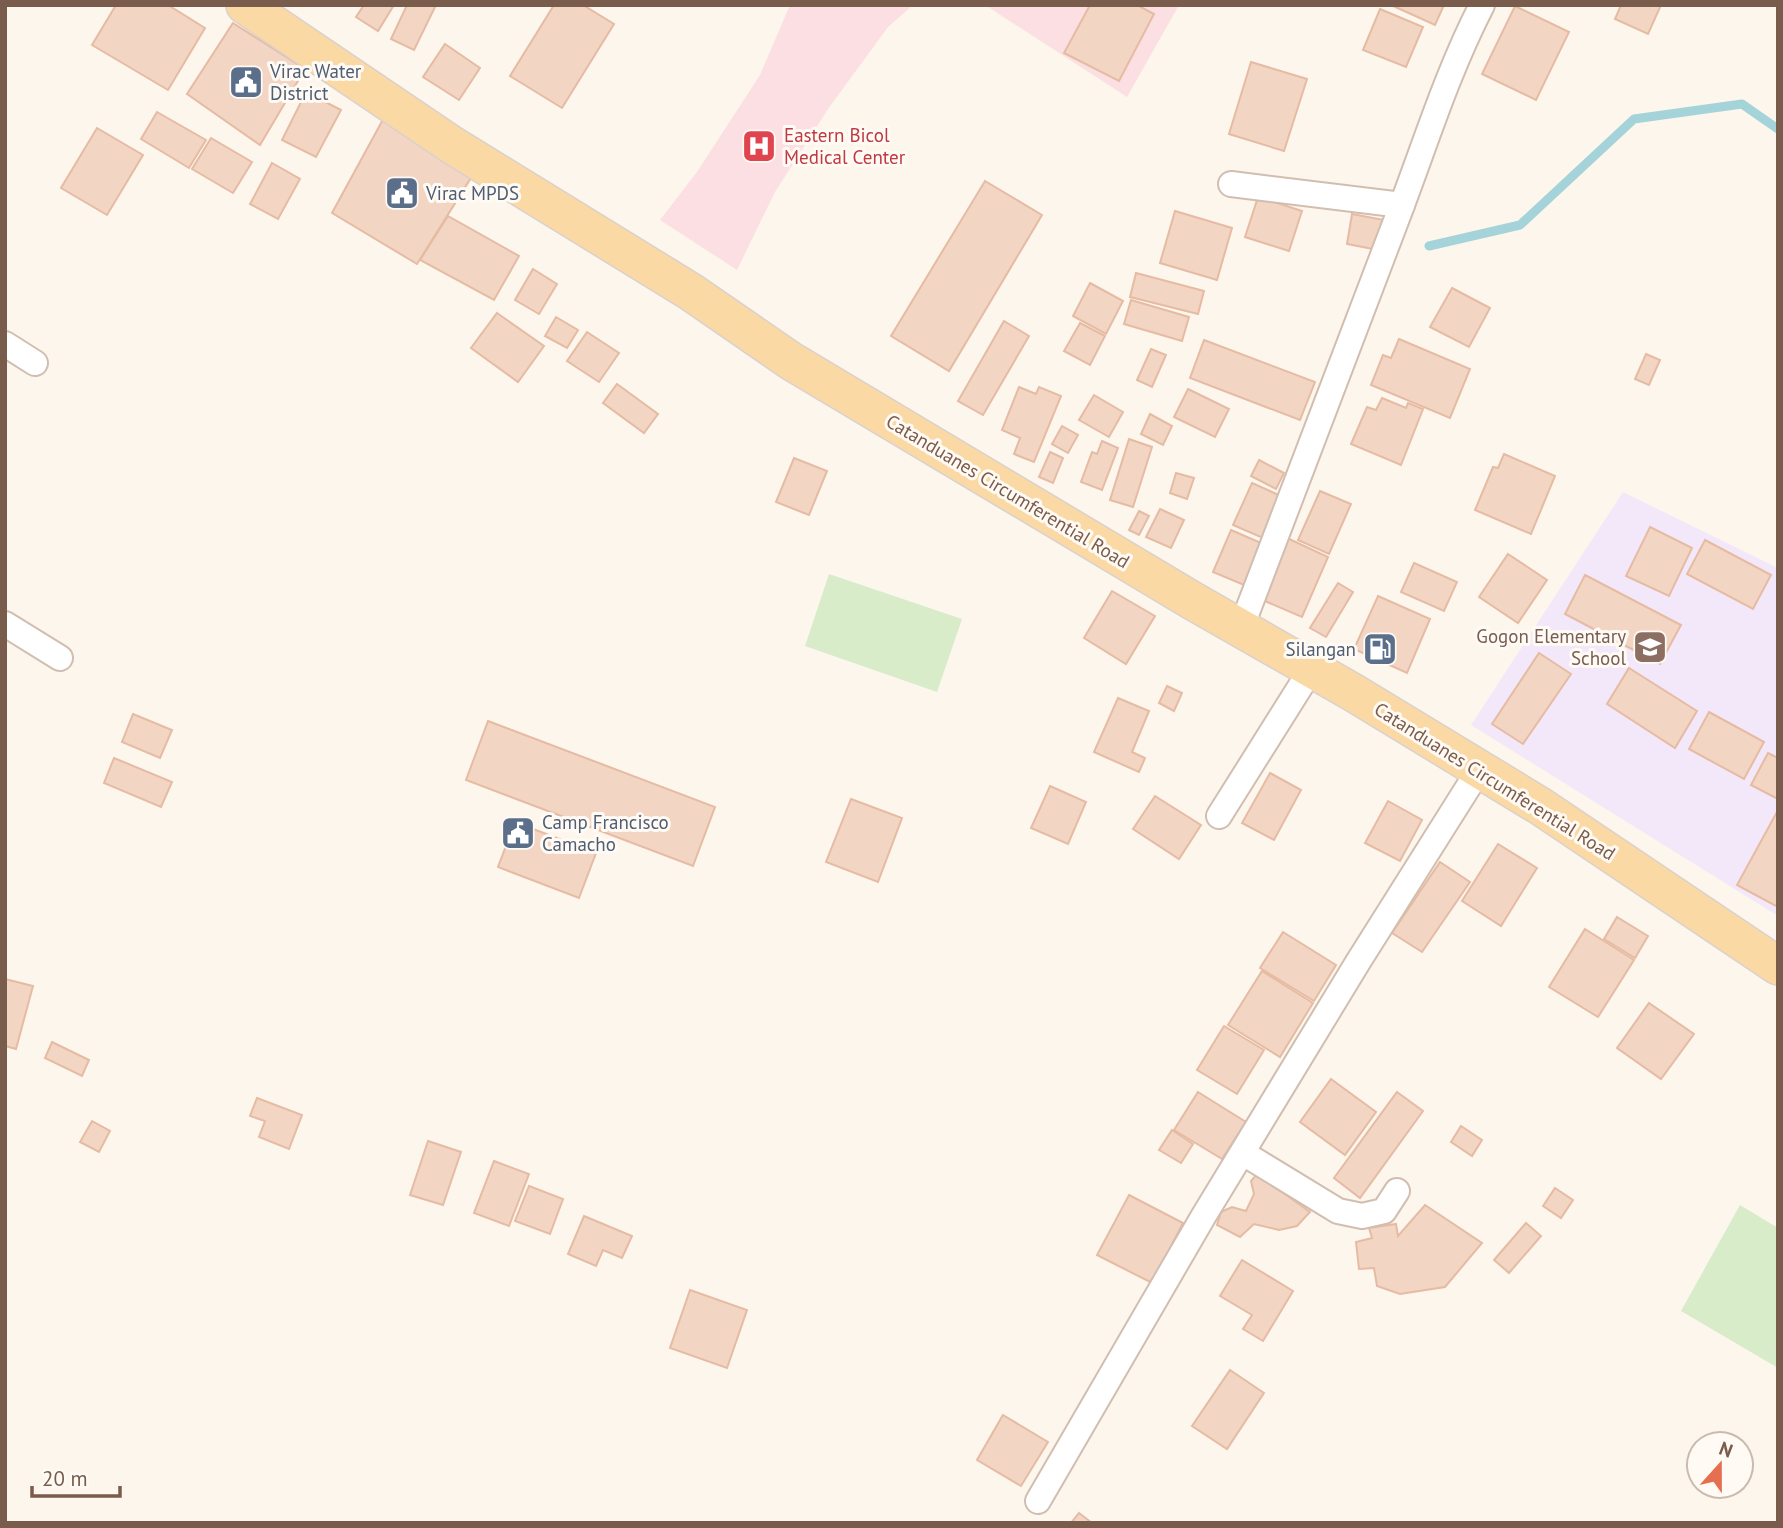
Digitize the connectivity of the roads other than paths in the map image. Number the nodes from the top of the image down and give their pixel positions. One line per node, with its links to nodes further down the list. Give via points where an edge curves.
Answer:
1 (245, 5): 8 (main road, Catanduanes Circumferential Road, via 452,145 691,292 791,361)
2 (1482, 5): 4 (street, via 1454,61)
3 (1231, 184): 4 (street)
4 (1402, 205): 8 (street)
5 (5, 344): 6 (street)
6 (35, 363)
7 (5, 624): 9 (street)
8 (1241, 628): 10 (main road, Catanduanes Circumferential Road)
9 (60, 658)
10 (1312, 668): 11 (main road, Catanduanes Circumferential Road); 12 (street)
11 (1479, 770): 13 (main road, Catanduanes Circumferential Road); 14 (street)
12 (1219, 816)
13 (1778, 966)
14 (1243, 1153): 15 (street, via 1338,1212 1362,1216 1384,1211); 16 (street)
15 (1397, 1191)
16 (1038, 1500)

